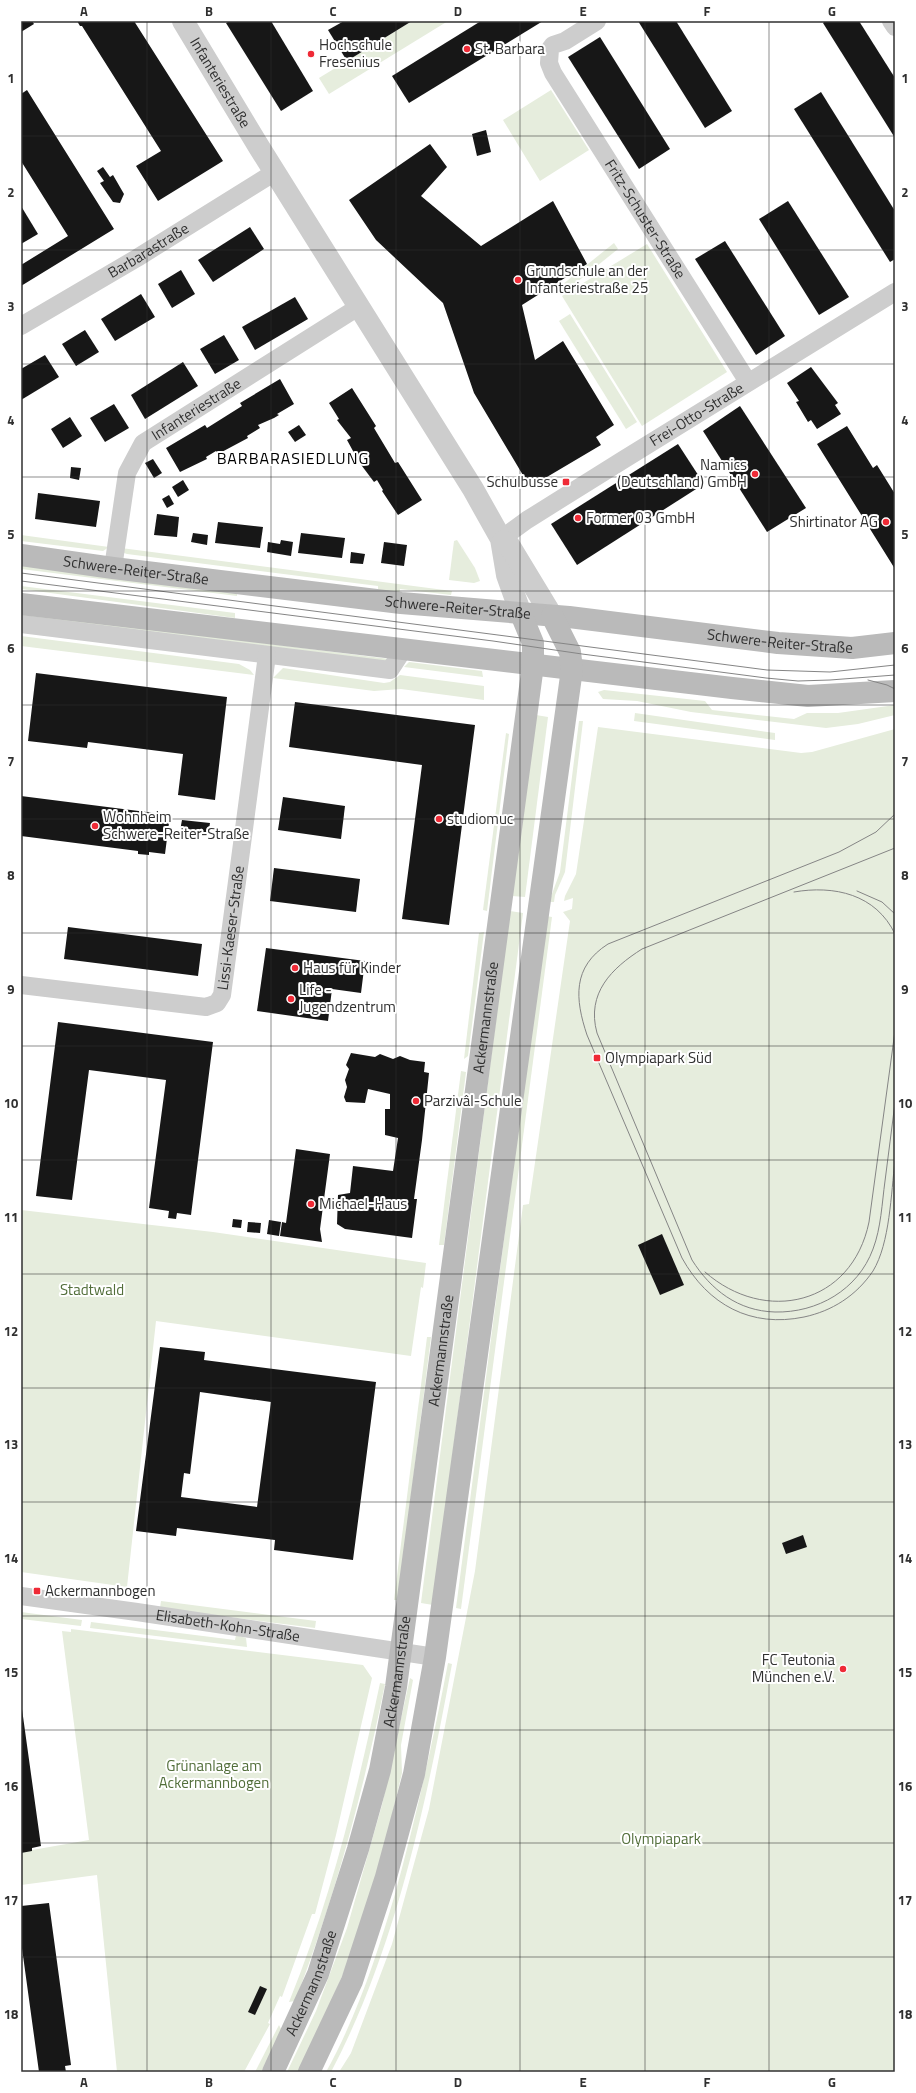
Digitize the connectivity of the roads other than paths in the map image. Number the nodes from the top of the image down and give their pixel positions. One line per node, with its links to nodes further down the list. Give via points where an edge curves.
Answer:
1 (183, 21): 5 (street, Infanteriestraße)
2 (597, 21): 9 (street, Fritz-Schuster-Straße, via 565,41 553,45 549,53 553,73)
3 (891, 21): 4 (street)
4 (895, 27)
5 (275, 172): 7 (street, Infanteriestraße); 8 (street, Barbarastraße)
6 (895, 292): 9 (street, Frei-Otto-Straße)
7 (360, 306): 10 (street, Infanteriestraße); 12 (street, Infanteriestraße, via 143,443 127,473)
8 (21, 326)
9 (748, 382): 10 (street, Frei-Otto-Straße, via 527,520)
10 (501, 539): 14 (street, Infanteriestraße, via 507,575); 15 (street, Infanteriestraße, via 509,545)
11 (21, 555): 12 (main road, Schwere-Reiter-Straße)
12 (113, 568): 14 (main road, Schwere-Reiter-Straße, via 401,603)
13 (21, 604): 18 (main road)
14 (521, 614): 15 (main road, Schwere-Reiter-Straße); 20 (main road, Ackermannstraße, via 533,643)
15 (552, 616): 17 (main road, Schwere-Reiter-Straße, via 778,643 852,648); 21 (main road, via 570,652)
16 (21, 624): 19 (street)
17 (895, 643)
18 (403, 650): 19 (street, via 390,670); 20 (main road)
19 (267, 656): 23 (street, Lissi-Kaeser-Straße, via 227,964 222,995 217,1003 206,1007)
20 (533, 665): 21 (main road); 25 (main road, Ackermannstraße)
21 (572, 669): 22 (main road, via 808,696); 26 (main road)
22 (895, 691)
23 (21, 985)
24 (21, 1596): 25 (street, Elisabeth-Kohn-Straße)
25 (402, 1652): 26 (street, Elisabeth-Kohn-Straße); 27 (main road, Ackermannstraße, via 380,1770 358,1849 318,1974)
26 (435, 1657): 28 (main road, via 414,1774 386,1877 352,1982)
27 (272, 2072)
28 (309, 2072)

